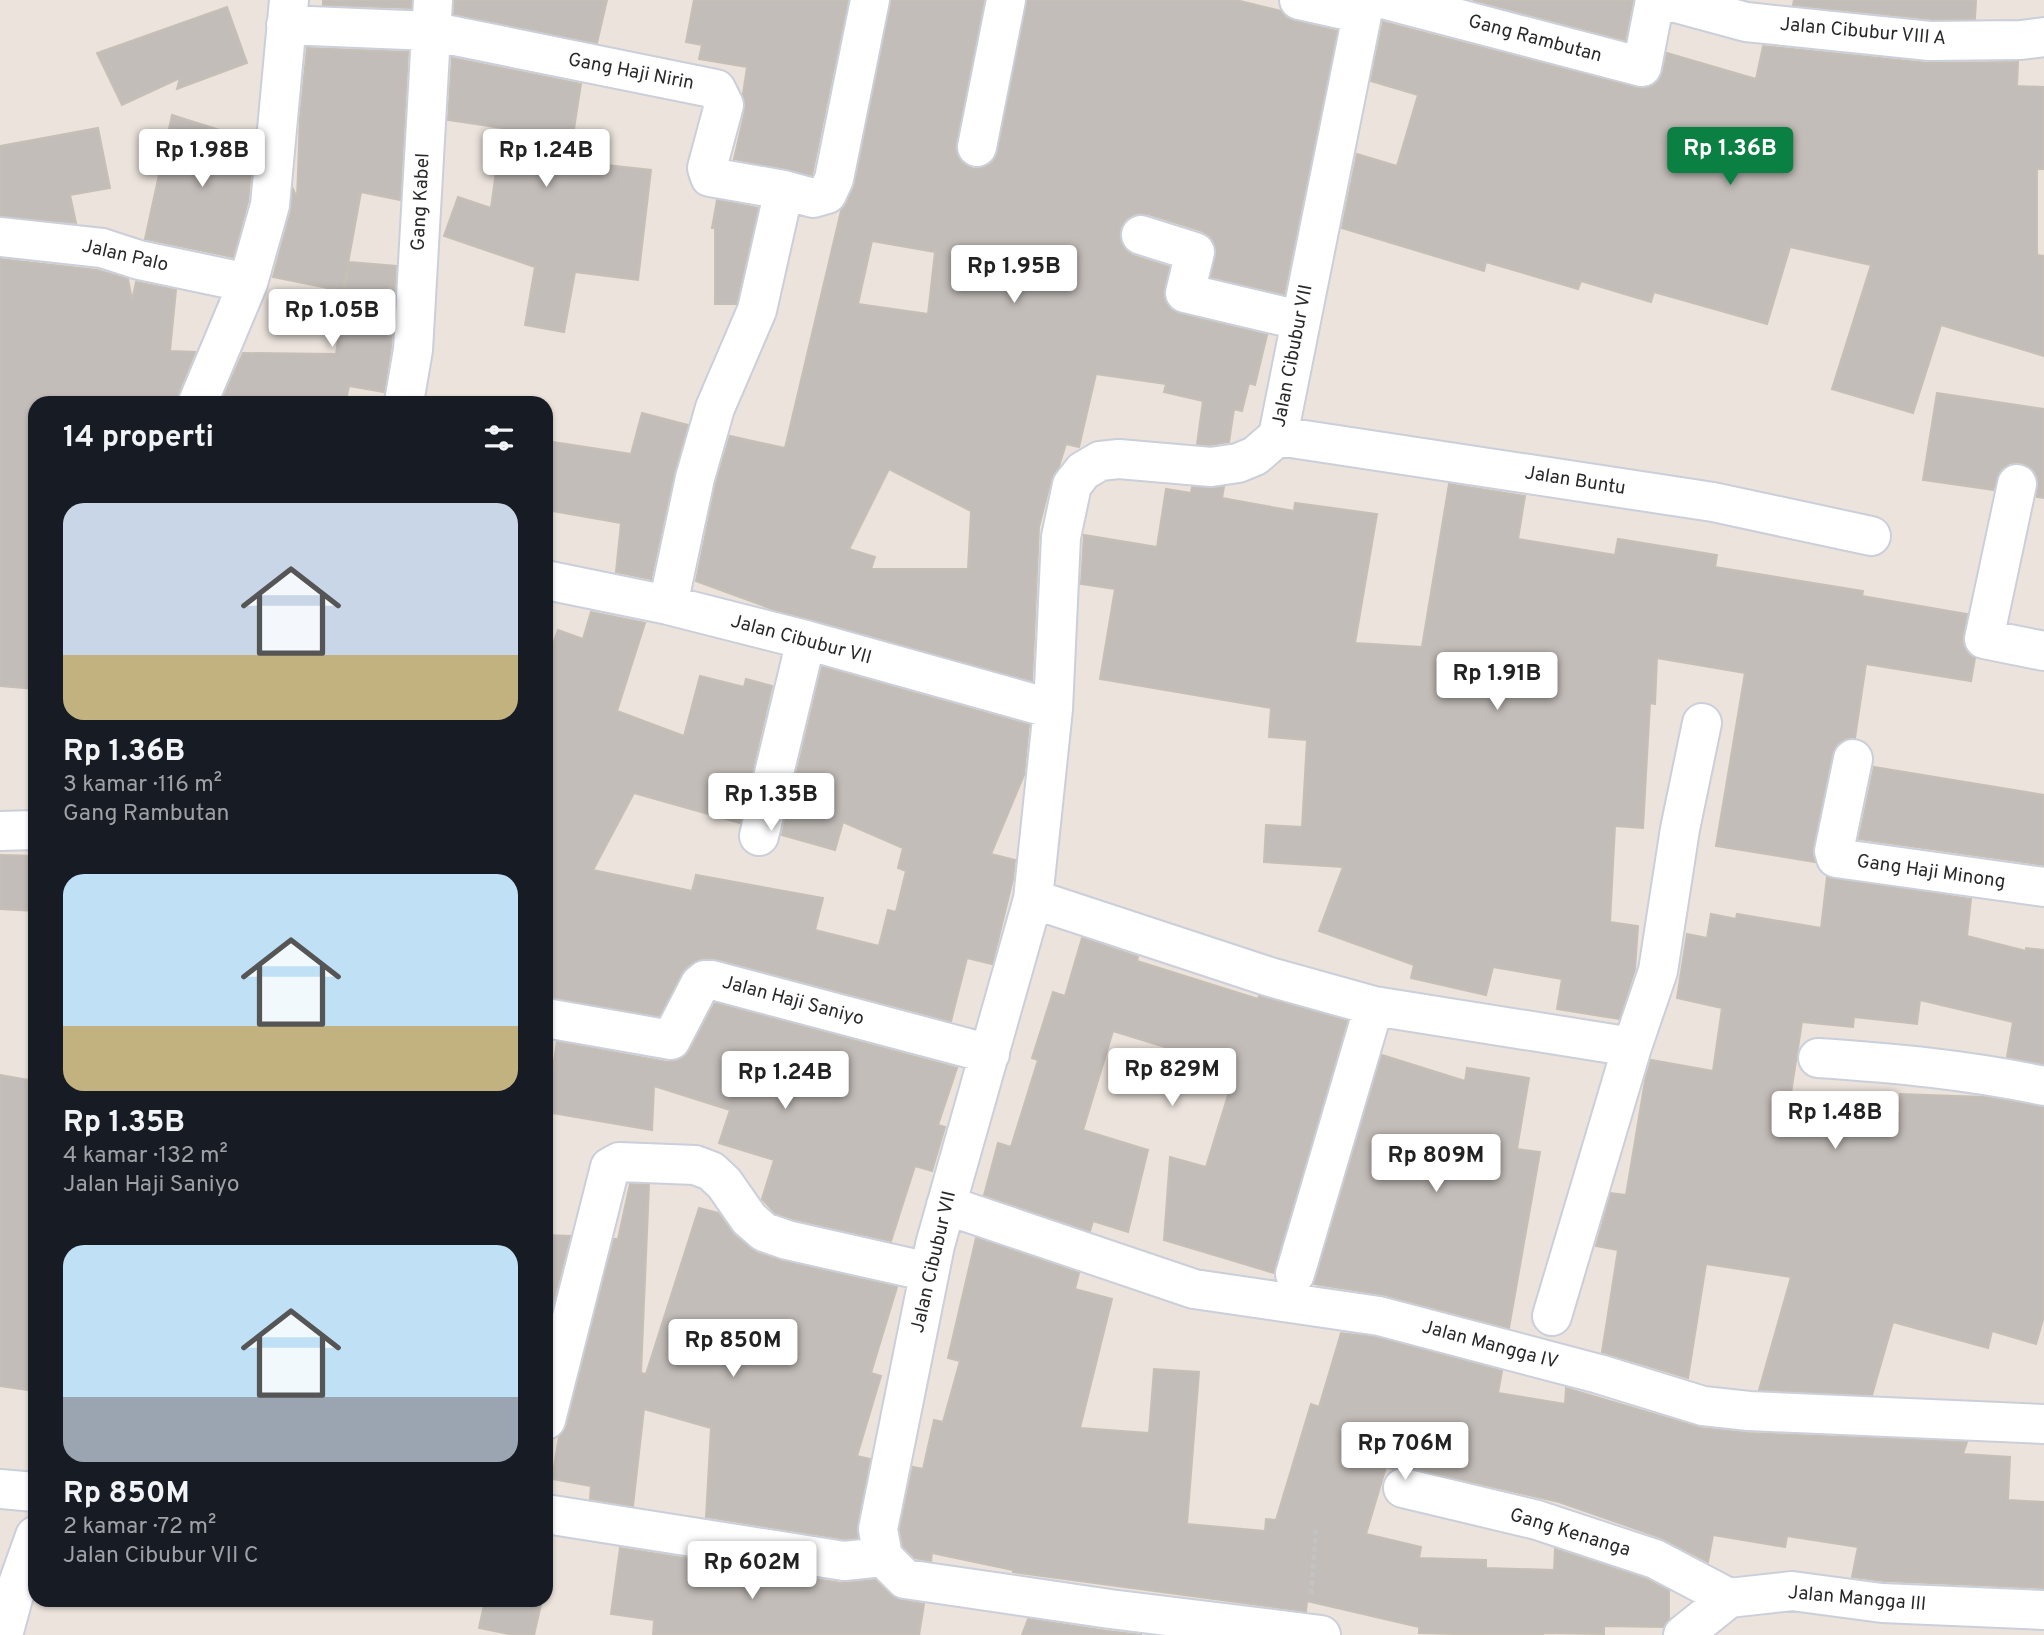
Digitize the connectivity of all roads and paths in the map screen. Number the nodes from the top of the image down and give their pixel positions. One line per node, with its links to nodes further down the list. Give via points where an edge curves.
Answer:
1 (870, 0): 10 (street, Gang Haji Nirin, via 834,179 827,194 813,198)
2 (1006, 0): 9 (street)
3 (1299, 0): 5 (street)
4 (1672, 1): 5 (street, Gang Rambutan, via 1642,67); 8 (street, Jalan Cibubur VIII A, via 1746,22 1930,41)
5 (1371, 5): 14 (street, Jalan Cibubur VII)
6 (287, 12): 7 (street); 13 (street, via 270,205)
7 (432, 15): 10 (street, Gang Haji Nirin, via 716,89 724,104 707,168 710,177); 16 (street, Gang Kabel, via 414,350)
8 (2044, 37)
9 (977, 147)
10 (784, 190): 21 (street, via 757,310 715,408 695,478)
11 (1141, 235): 14 (street, via 1195,251 1185,293)
12 (0, 237): 13 (street, Jalan Palo, via 102,248)
13 (248, 283): 15 (street)
14 (1299, 320): 17 (street, Jalan Cibubur VII)
15 (201, 396)
16 (405, 396)
17 (1278, 436): 19 (street, Jalan Buntu, via 1713,502); 24 (street, Jalan Cibubur VII, via 1255,456 1238,463 1211,467 1119,459 1100,461 1083,471 1072,485 1061,537)
18 (2017, 484): 23 (street, via 1984,639)
19 (1871, 536)
20 (553, 581): 21 (street, Jalan Cibubur VII)
21 (668, 605): 22 (street, Jalan Cibubur VII)
22 (806, 640): 24 (street, Jalan Cibubur VII); 29 (street)
23 (2044, 651)
24 (1053, 709): 31 (street, Jalan Cibubur VII)
25 (1702, 723): 34 (street, via 1658,971)
26 (1853, 759): 30 (street, Gang Haji Minong, via 1836,858)
27 (28, 830): 28 (street)
28 (0, 831)
29 (759, 836)
30 (2044, 887)
31 (1033, 899): 32 (street); 35 (street, Jalan Cibubur VII)
32 (1374, 1006): 34 (street); 40 (street)
33 (553, 1019): 35 (street, Jalan Haji Saniyo, via 671,1040 700,984 712,979)
34 (1632, 1047): 41 (street)
35 (990, 1054): 38 (street, Jalan Cibubur VII)
36 (1818, 1058): 37 (street, via 1956,1070)
37 (2044, 1086)
38 (946, 1205): 39 (street, Jalan Cibubur VII); 43 (street, Jalan Mangga IV, via 1194,1289 1378,1315 1703,1406)
39 (929, 1272): 42 (street, via 764,1231 749,1219 724,1183 695,1165 619,1161 610,1167); 50 (street, Jalan Cibubur VII, via 878,1529)
40 (1295, 1273)
41 (1552, 1315)
42 (553, 1392)
43 (2044, 1424)
44 (1403, 1488): 51 (street, Gang Kenanga, via 1537,1520 1655,1559)
45 (0, 1489): 46 (street)
46 (28, 1491)
47 (553, 1515): 50 (street, via 830,1559)
48 (1316, 1529): 54 (path)
49 (28, 1556): 55 (street)
50 (883, 1557): 53 (street, via 905,1579)
51 (1729, 1598): 52 (street, Jalan Mangga III, via 1792,1591 1882,1603); 56 (street)
52 (2044, 1610)
53 (1104, 1622): 54 (street)
54 (1314, 1634)
55 (3, 1635)
56 (1683, 1635)

